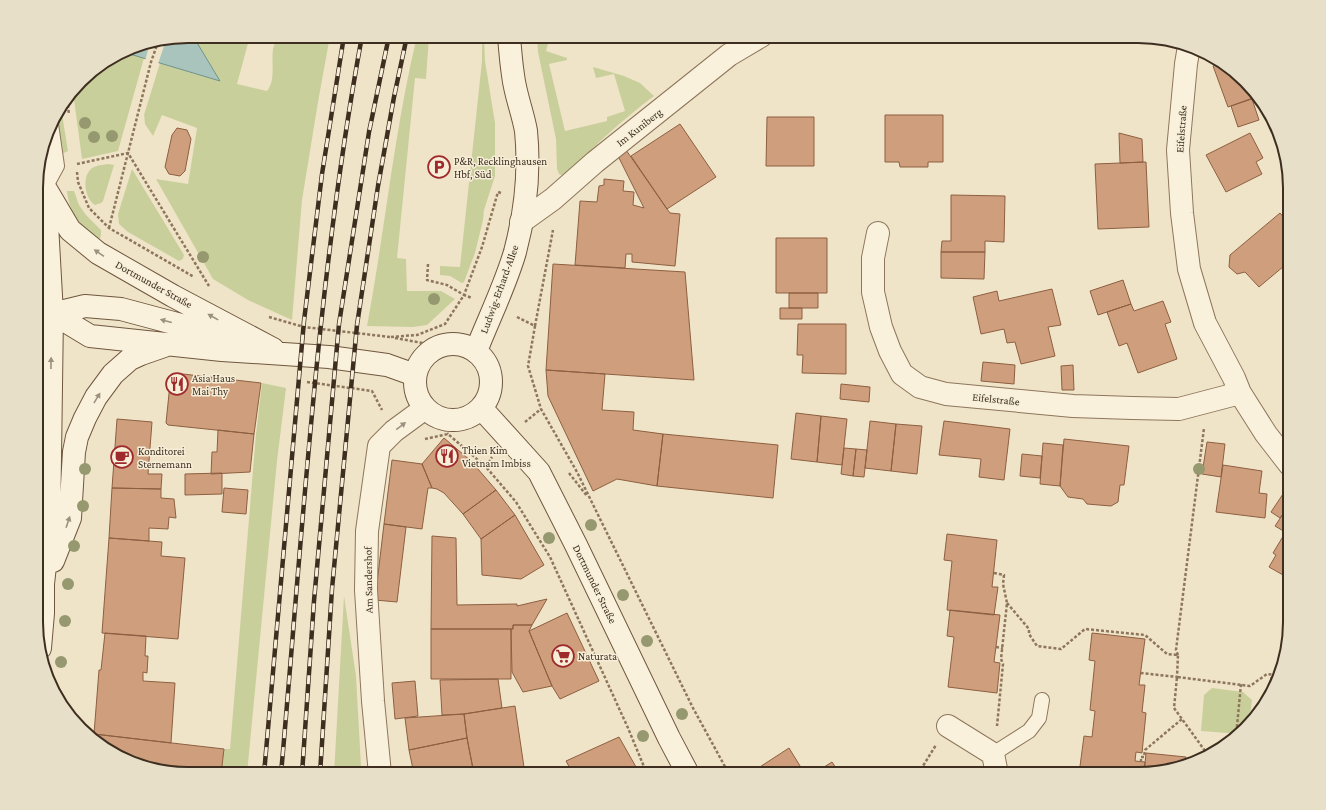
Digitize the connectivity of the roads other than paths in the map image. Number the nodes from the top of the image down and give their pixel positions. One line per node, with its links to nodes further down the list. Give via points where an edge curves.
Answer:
1 (510, 43): 7 (main road, Ludwig-Erhard-Allee, via 513,76 526,131 527,177)
2 (749, 43): 7 (main road, Im Kuniberg, via 729,55 595,162 554,199)
3 (1188, 52): 17 (main road, Eifelstraße, via 1178,150 1189,269 1205,323)
4 (53, 136): 6 (lane, via 57,166)
5 (43, 178): 6 (main road)
6 (45, 188): 9 (main road); 15 (main road, Dortmunder Straße, one-way to 6, via 270,348 98,253 70,230)
7 (521, 222): 14 (main road, Ludwig-Erhard-Allee, via 514,253)
8 (878, 233): 17 (main road, Eifelstraße, via 873,258 873,292 882,327 890,351 902,374 920,386 946,394 1073,406 1179,408)
9 (43, 273)
10 (43, 316): 12 (main road, Dortmunder Straße, via 90,336)
11 (43, 316): 15 (main road, Dortmunder Straße, one-way to 11, via 121,309 85,306)
12 (171, 344): 15 (main road, Dortmunder Straße); 21 (main road, one-way to 12, via 70,518 77,436 96,397 113,374 130,359)
13 (43, 346): 21 (main road, one-way to 13, via 49,529)
14 (476, 351): 16 (main road, via 458,343 439,346 423,358); 19 (main road, via 487,363 492,378 490,394)
15 (285, 353): 16 (main road, Dortmunder Straße, via 386,365)
16 (415, 375): 18 (main road, via 416,393)
17 (1240, 393): 20 (main road, Eifelstraße)
18 (424, 408): 19 (main road, via 435,416 447,420 460,420); 26 (main road, Am Sandershof, one-way to 18, via 366,590 367,530 386,439)
19 (482, 408): 27 (main road, Dortmunder Straße, via 539,472)
20 (1283, 456)
21 (44, 584): 22 (main road)
22 (43, 591)
23 (1042, 700): 25 (lane, via 1039,718)
24 (948, 726): 25 (main road)
25 (995, 764)
26 (379, 767)
27 (684, 767)

